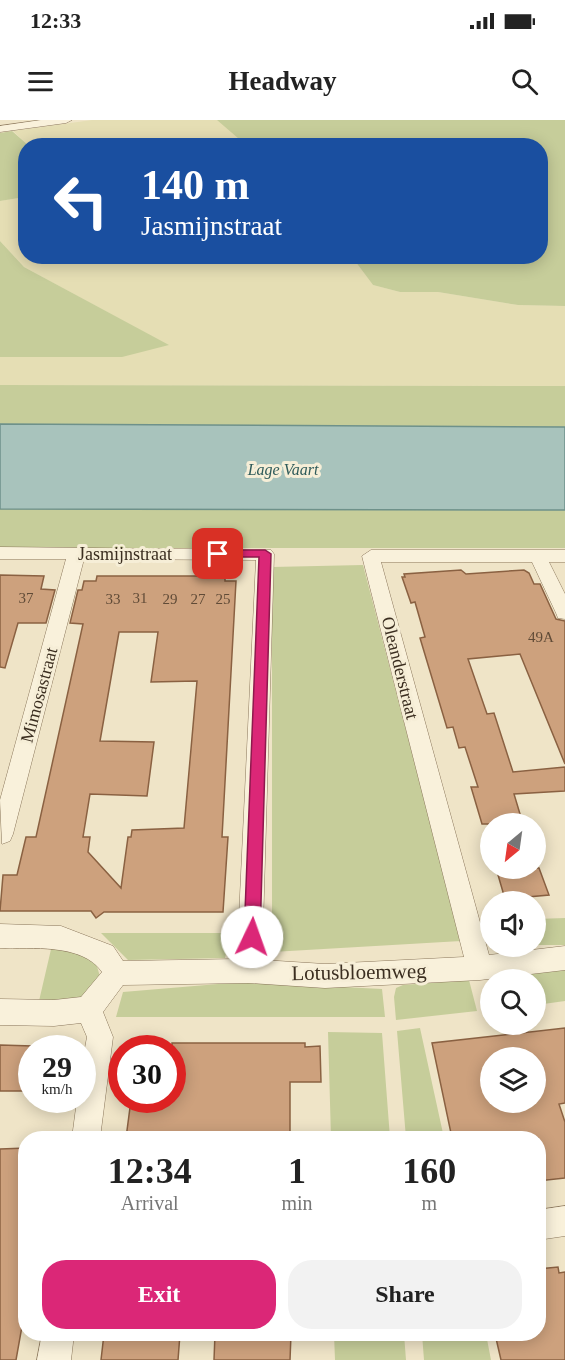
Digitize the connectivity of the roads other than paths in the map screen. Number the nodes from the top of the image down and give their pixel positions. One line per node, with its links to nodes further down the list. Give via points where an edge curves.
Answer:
1 (66, 120): 2 (street)
2 (0, 129)
3 (0, 553): 4 (street, Jasmijnstraat)
4 (76, 555): 8 (street, Mimosastraat); 12 (street, Jasmijnstraat, via 265,554)
5 (538, 556): 6 (street, Oleanderstraat); 7 (street); 11 (street, Oleanderstraat, via 371,556)
6 (565, 556)
7 (565, 613)
8 (2, 834)
9 (0, 936): 13 (street, via 61,938 104,954)
10 (565, 958): 11 (street, Lotusbloemweg)
11 (480, 968): 12 (street, Lotusbloemweg, via 326,976)
12 (249, 971): 13 (street, Lotusbloemweg)
13 (117, 973): 14 (street)
14 (88, 1009): 15 (street); 16 (street, via 100,1037)
15 (0, 1012)
16 (87, 1131)
17 (565, 1221): 18 (street)
18 (546, 1224)
19 (57, 1341): 20 (street)
20 (54, 1360)

